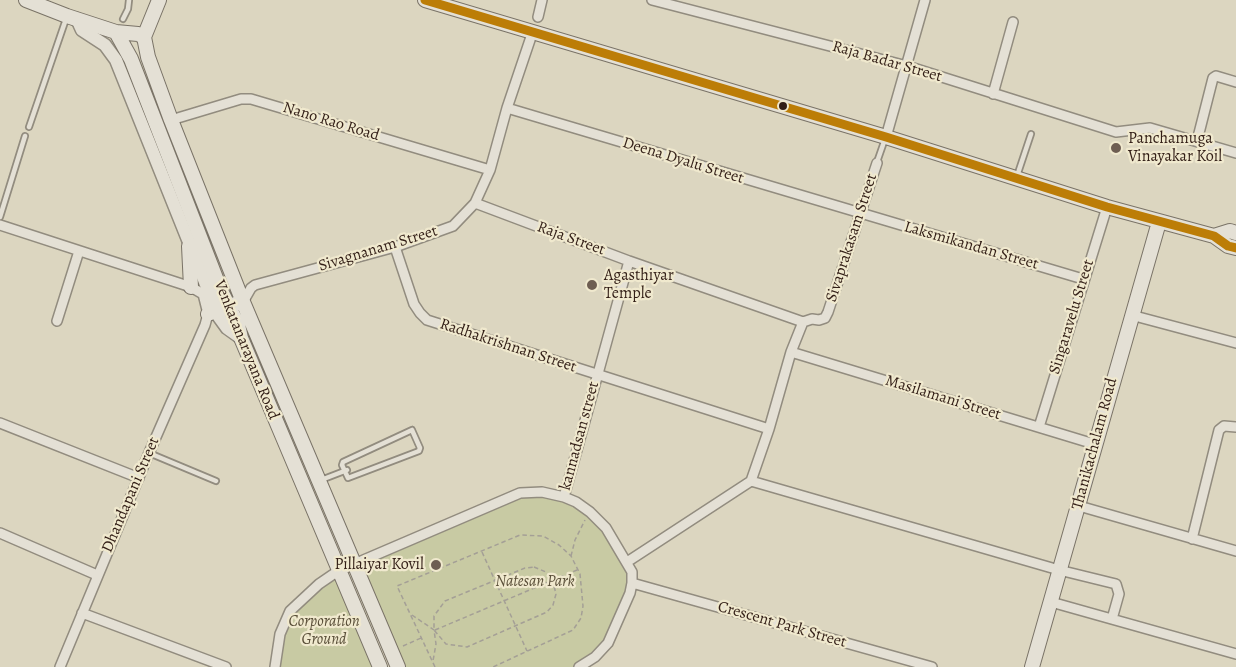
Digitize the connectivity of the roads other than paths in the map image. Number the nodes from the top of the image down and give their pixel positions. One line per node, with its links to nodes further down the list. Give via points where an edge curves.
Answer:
1 (26, 0): 9 (main road)
2 (129, 0): 10 (lane)
3 (159, 0): 14 (main road)
4 (425, 0): 12 (main road)
5 (542, 0): 8 (street)
6 (652, 0): 15 (street, Raja Badar Street)
7 (925, 0): 15 (street)
8 (538, 16)
9 (72, 18): 13 (main road); 20 (lane); 37 (street, via 105,45 116,60)
10 (123, 19)
11 (1013, 22): 17 (street)
12 (533, 31): 18 (street, Sivagnanam Street); 23 (main road)
13 (116, 32): 14 (main road); 44 (main road, Venkatanarayana Road, via 131,59 221,291)
14 (144, 37): 19 (main road, Venkatanarayana Road)
15 (908, 66): 17 (street, Raja Badar Street); 23 (street)
16 (1236, 82): 24 (street, via 1213,78)
17 (993, 94): 24 (street, Raja Badar Street, via 1120,132 1150,128)
18 (507, 108): 27 (street, Sivagnanam Street); 31 (street, Deena Dyalu Street)
19 (171, 120): 27 (street, Nano Rao Road, via 251,99); 44 (main road, Venkatanarayana Road)
20 (28, 127)
21 (1031, 134): 28 (lane)
22 (25, 136): 32 (lane)
23 (886, 136): 26 (lane, Sivaprakasam Street); 28 (main road)
24 (1197, 141): 25 (street)
25 (1236, 153)
26 (877, 163): 31 (street, Sivaprakasam Street)
27 (490, 170): 29 (street, Sivagnanam Street)
28 (1017, 178): 30 (main road)
29 (475, 203): 38 (street, Sivagnanam Street, via 453,226); 41 (street, Raja Street)
30 (1107, 207): 33 (main road); 42 (street, Singaravelu Street)
31 (860, 214): 42 (street, Laksmikandan Street); 47 (street, Sivaprakasam Street, via 825,318)
32 (0, 216)
33 (1159, 222): 36 (main road); 45 (main road, Thanikachalam Road)
34 (0, 225): 40 (street)
35 (1236, 233): 36 (main road)
36 (1214, 236): 39 (main road)
37 (189, 246): 43 (main road); 44 (street)
38 (395, 247): 44 (street, Sivagnanam Street, via 255,285); 50 (street, Radhakrishnan Street, via 414,304 427,320)
39 (1236, 248)
40 (79, 251): 43 (street); 46 (street)
41 (629, 261): 47 (street, Raja Street); 50 (street, kannadsan street)
42 (1083, 279): 52 (street, Singaravelu Street)
43 (191, 287): 44 (street)
44 (220, 313): 56 (street, Dhandapani Street); 61 (main road, Venkatanarayana Road); 69 (main road, Venkatanarayana Road, via 238,325)
45 (1131, 315): 48 (street); 55 (main road, Thanikachalam Road)
46 (57, 321)
47 (803, 322): 49 (street)
48 (1236, 343)
49 (791, 352): 52 (street, Masilamani Street); 54 (street)
50 (597, 374): 54 (street, Radhakrishnan Street); 62 (street, kannadsan street)
51 (0, 423): 58 (street)
52 (1039, 427): 55 (street, Masilamani Street)
53 (1236, 427): 65 (street, via 1224,426 1219,430)
54 (769, 429): 59 (street)
55 (1094, 444): 63 (main road, Thanikachalam Road)
56 (149, 453): 58 (street, Dhandapani Street); 60 (lane)
57 (344, 471): 57 (lane, via 349,478 419,451 412,430 343,462); 61 (lane)
58 (139, 478): 71 (street, Dhandapani Street)
59 (751, 480): 67 (street); 70 (street)
60 (216, 481)
61 (319, 481): 68 (main road, Venkatanarayana Road)
62 (564, 497): 67 (street, via 590,512 606,528); 68 (street, kannadsan street, via 520,493)
63 (1079, 506): 65 (street); 70 (main road, Thanikachalam Road)
64 (0, 533): 71 (street)
65 (1192, 539): 66 (street)
66 (1236, 551)
67 (627, 562): 72 (street)
68 (354, 565): 69 (street, kannadsan street); 81 (main road, Venkatanarayana Road)
69 (338, 570): 79 (street, via 290,611 280,634); 80 (main road, Venkatanarayana Road)
70 (1059, 570): 73 (main road, Thanikachalam Road); 75 (street, via 1116,584 1119,594)
71 (98, 575): 74 (street, Dhandapani Street)
72 (632, 583): 82 (street, via 608,643); 83 (street, Crescent Park Street)
73 (1051, 602): 75 (street); 84 (main road, Thanikachalam Road)
74 (82, 613): 77 (street, Dhandapani Street); 78 (street)
75 (1112, 619): 76 (street)
76 (1236, 654)
77 (60, 667)
78 (226, 667)
79 (275, 667)
80 (380, 667)
81 (398, 667)
82 (579, 667)
83 (932, 667)
84 (1032, 667)

